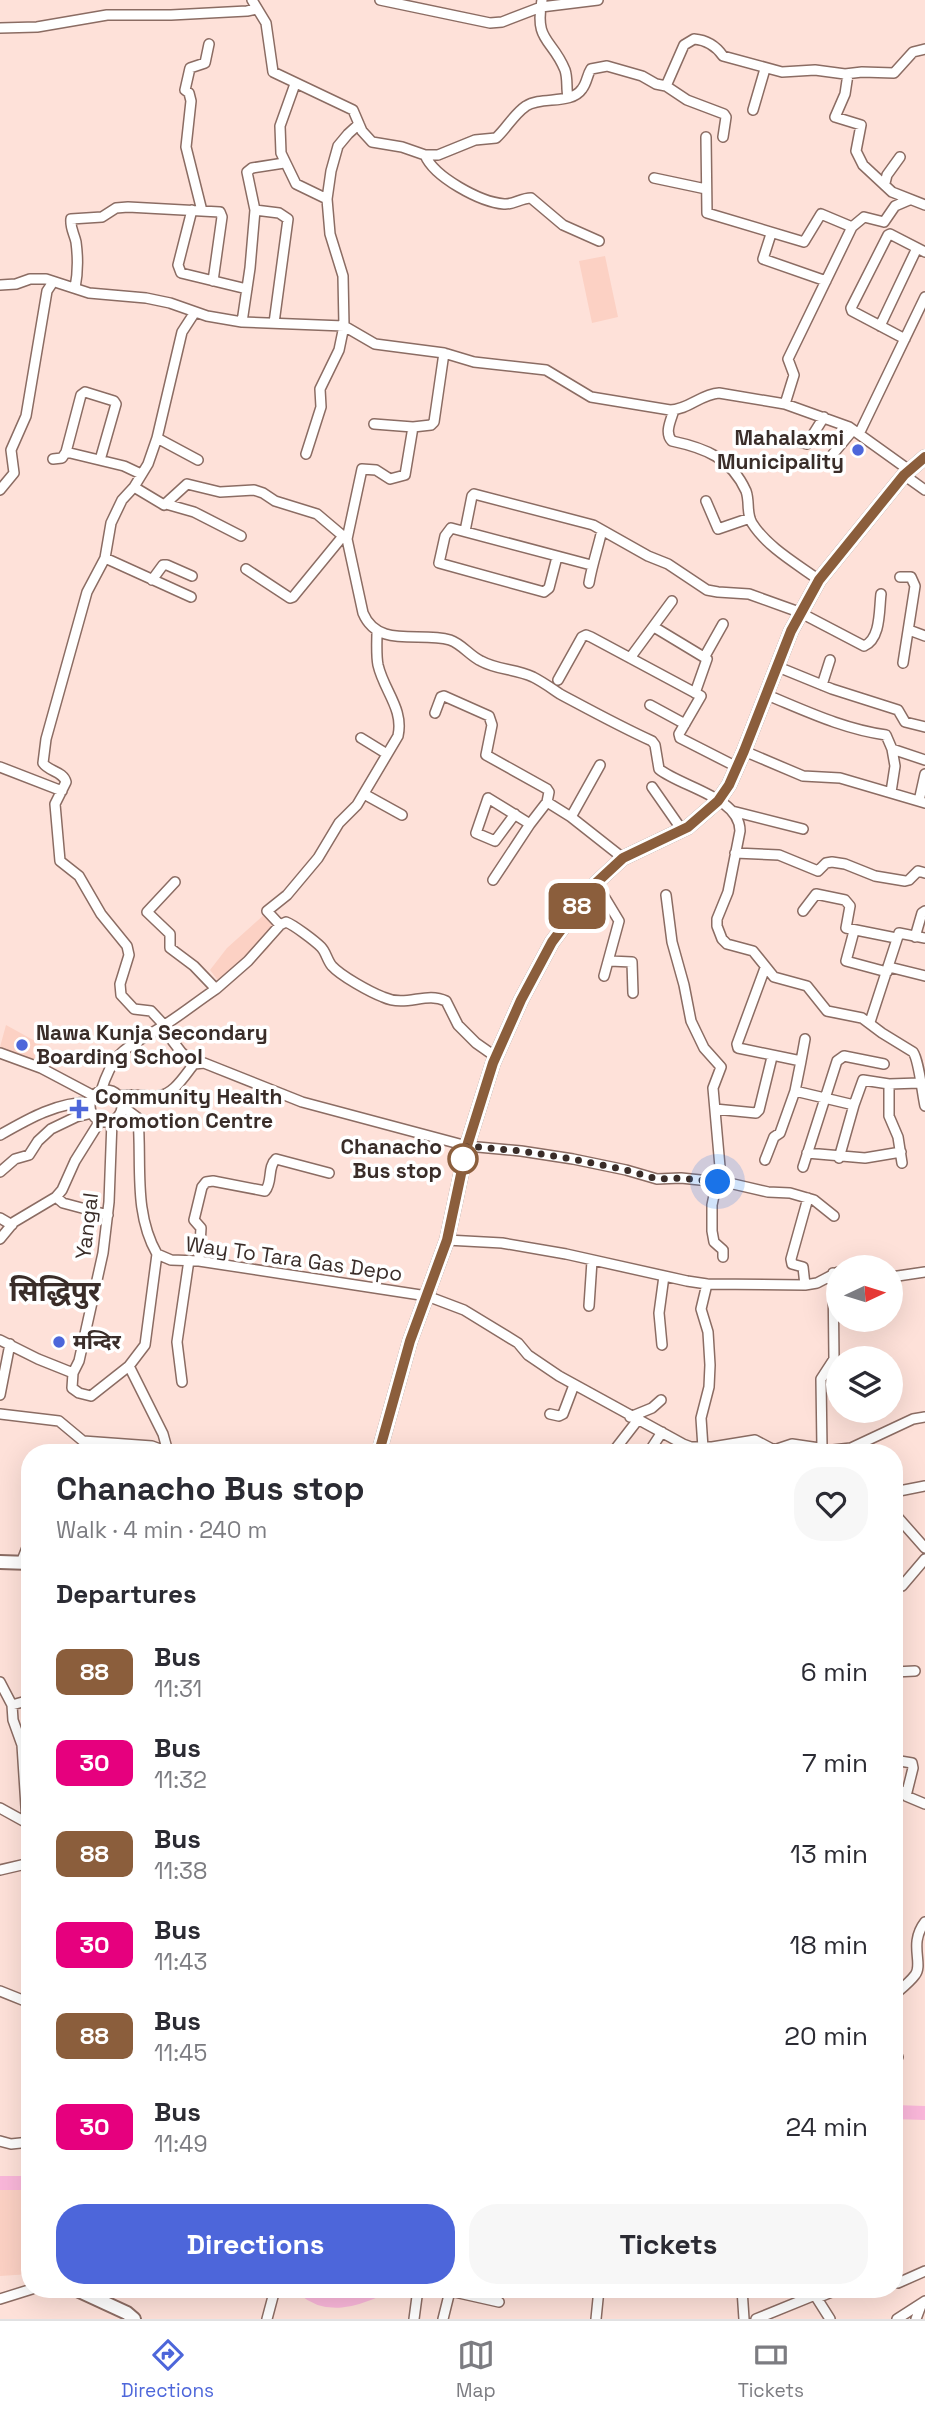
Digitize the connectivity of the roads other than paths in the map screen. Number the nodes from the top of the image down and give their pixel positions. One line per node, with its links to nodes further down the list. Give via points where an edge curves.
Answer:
1 (380, 0): 4 (street, via 401,6)
2 (598, 0): 5 (street)
3 (255, 4): 6 (street, via 247,11 107,15); 11 (street, via 267,23 273,72)
4 (425, 4): 5 (street, via 445,15 490,23)
5 (541, 4): 13 (street, via 540,28 563,66)
6 (0, 28)
7 (209, 44): 28 (street, via 205,64 190,68 185,89 191,101 186,147)
8 (925, 49): 10 (street, via 913,52 894,73)
9 (765, 69): 10 (street); 12 (street, via 723,56 717,47 694,39 684,45); 14 (street)
10 (848, 74): 22 (street, via 835,117 862,125 856,151)
11 (295, 84): 15 (street, via 354,110); 20 (street, via 280,126)
12 (666, 86): 13 (street, via 614,67 595,66 580,92); 17 (street, via 724,114)
13 (568, 97): 18 (street, via 526,106 496,138)
14 (753, 110)
15 (359, 124): 18 (street, via 372,142); 24 (street, via 338,146)
16 (706, 136): 23 (street)
17 (723, 137)
18 (425, 155): 31 (street, via 428,163 469,193 503,204 531,198 563,225)
19 (900, 157): 22 (street)
20 (284, 163): 24 (street, via 296,184); 27 (street, via 248,170)
21 (654, 178): 23 (street)
22 (885, 183): 25 (street)
23 (706, 189): 30 (street, via 707,213)
24 (327, 199): 43 (street, via 330,234 343,276)
25 (909, 200): 26 (street); 29 (street, via 895,206 884,222 864,217)
26 (925, 205)
27 (255, 209): 38 (street); 42 (street, via 288,219)
28 (197, 211): 33 (street, via 222,214); 33 (street, via 179,269 184,275); 37 (street, via 116,208 103,218 71,219 76,244)
29 (852, 227): 30 (street, via 821,214 805,242); 34 (street)
30 (772, 234): 34 (street, via 763,259)
31 (599, 241)
32 (921, 250): 44 (street); 44 (street, via 888,235 850,308)
33 (212, 281): 38 (street)
34 (825, 281): 47 (street, via 788,359 794,375)
35 (53, 282): 36 (street, via 37,278); 37 (street); 65 (street, via 47,291 26,416 11,450 14,473)
36 (0, 285)
37 (75, 288): 40 (street, via 158,300)
38 (247, 289): 41 (street)
39 (925, 297): 45 (street)
40 (195, 312): 41 (street); 53 (street, via 181,332)
41 (242, 321): 42 (street)
42 (274, 323): 43 (street)
43 (344, 326): 46 (street, via 375,344); 56 (street, via 339,350 320,389 321,407)
44 (880, 326): 45 (street)
45 (905, 339): 52 (street)
46 (443, 353): 48 (street, via 474,362 546,370 597,399); 51 (street, via 434,422)
47 (785, 404): 48 (street, via 711,393); 49 (street)
48 (674, 410): 69 (street, via 669,439 701,447 726,464 747,492)
49 (824, 417): 52 (street); 54 (street, via 807,444)
50 (374, 424): 51 (street)
51 (413, 427): 73 (street, via 405,475 391,479 376,470 362,469)
52 (856, 432): 57 (street); 62 (street)
53 (157, 438): 61 (street); 63 (street)
54 (790, 440)
55 (66, 452): 59 (street, via 62,458); 60 (street); 60 (street, via 85,392 116,404)
56 (306, 454)
57 (833, 454)
58 (925, 457): 62 (main road)
59 (53, 458)
60 (100, 460): 63 (street)
61 (198, 460)
62 (907, 472): 66 (street); 81 (main road)
63 (141, 474): 64 (street)
64 (134, 487): 68 (street); 75 (street, via 111,523)
65 (0, 489)
66 (925, 490)
67 (706, 501): 69 (street, via 718,529)
68 (166, 504): 72 (street, via 194,512); 73 (street, via 187,484 220,492 254,490 317,514)
69 (750, 518): 81 (street, via 759,533)
70 (602, 530): 71 (street, via 474,494); 76 (street); 86 (street, via 668,564 706,590 749,594)
71 (465, 531): 74 (street); 74 (street, via 448,529 439,563 544,592)
72 (241, 536)
73 (345, 537): 77 (street, via 292,598); 90 (street, via 363,613)
74 (556, 557): 76 (street)
75 (105, 558): 80 (street); 116 (street, via 87,592 46,739 43,763 65,778)
76 (592, 565): 82 (street)
77 (246, 569)
78 (192, 576): 80 (street, via 163,565)
79 (900, 577): 89 (street, via 914,578)
80 (152, 580): 84 (street)
81 (819, 580): 86 (main road)
82 (589, 583)
83 (881, 594): 86 (street, via 876,632 867,646)
84 (191, 597)
85 (672, 601): 88 (street)
86 (799, 612): 96 (main road)
87 (723, 624): 92 (street)
88 (654, 627): 92 (street); 93 (street)
89 (909, 630): 91 (street); 95 (street)
90 (377, 631): 109 (street, via 378,664 400,725); 119 (street, via 449,640 494,667 544,682 652,741 659,769)
91 (925, 636)
92 (705, 656): 99 (street)
93 (630, 658): 97 (street, via 586,635); 99 (street)
94 (830, 660): 98 (street)
95 (903, 663)
96 (778, 667): 98 (street); 100 (main road)
97 (558, 680)
98 (822, 685): 105 (street, via 898,709 905,722)
99 (698, 695): 101 (street); 104 (street)
100 (767, 695): 107 (street, via 832,723 886,735); 108 (main road)
101 (713, 703)
102 (650, 705): 104 (street)
103 (435, 713): 120 (street, via 444,696 489,716 492,725 486,755 547,789)
104 (685, 724): 112 (street, via 680,738)
105 (925, 727)
106 (361, 738): 109 (street)
107 (892, 749): 110 (street); 117 (street)
108 (744, 751): 112 (main road); 117 (street, via 803,776 840,778)
109 (387, 754): 118 (street)
110 (925, 760)
111 (600, 765): 125 (street)
112 (737, 766): 119 (main road)
113 (0, 767): 116 (street)
114 (925, 774): 121 (street)
115 (652, 787): 128 (street)
116 (62, 791): 150 (street, via 55,804 60,861 79,876 127,947 121,995 134,1009 151,1011)
117 (891, 792): 121 (street)
118 (364, 794): 124 (street); 138 (street, via 318,858 267,911)
119 (718, 801): 122 (street); 128 (main road)
120 (547, 802): 125 (street); 126 (street)
121 (922, 802)
122 (732, 811): 127 (street); 129 (street, via 740,823)
123 (515, 814): 123 (street, via 488,798 476,833 495,841); 126 (street)
124 (402, 815)
125 (571, 817): 130 (street)
126 (530, 824): 132 (street)
127 (803, 829)
128 (682, 830): 130 (main road)
129 (735, 853): 131 (street, via 779,855 817,871 826,863 845,864 905,881 918,871); 143 (street, via 717,926 727,944 753,951)
130 (623, 858): 134 (main road)
131 (925, 873)
132 (493, 880)
133 (175, 882): 147 (street, via 147,912 170,934 170,948)
134 (596, 883): 142 (street, via 619,920); 154 (main road, via 552,942)
135 (667, 895): 167 (street, via 672,942 691,1021 704,1048 721,1067 713,1088)
136 (803, 911): 139 (street, via 816,894 845,900 850,906 845,926)
137 (925, 911): 140 (street)
138 (280, 925): 147 (street); 154 (street, via 294,925 322,948 340,973 383,998 446,1001 458,1024)
139 (854, 931): 141 (street); 144 (street, via 846,961)
140 (920, 937): 141 (street, via 899,933)
141 (896, 938): 144 (street)
142 (610, 961): 145 (street); 148 (street, via 632,962)
143 (765, 968): 149 (street, via 774,977 807,986 827,1011); 155 (street, via 737,1044 740,1050)
144 (888, 970): 146 (street); 149 (street)
145 (604, 976)
146 (925, 976)
147 (216, 989): 150 (street)
148 (633, 993)
149 (870, 1022): 153 (street)
150 (163, 1026): 157 (street); 162 (street, via 115,1058)
151 (805, 1039): 156 (street)
152 (0, 1053): 162 (street)
153 (921, 1056): 159 (street)
154 (496, 1057): 172 (main road)
155 (772, 1057): 156 (street); 167 (street, via 756,1114)
156 (801, 1061): 161 (street)
157 (194, 1063): 164 (street, via 163,1096 138,1093); 172 (street, via 302,1102)
158 (884, 1064): 163 (street, via 840,1058)
159 (919, 1083): 160 (street); 166 (street)
160 (889, 1084): 165 (street, via 863,1080); 173 (street, via 889,1116)
161 (795, 1091): 163 (street); 176 (street)
162 (95, 1096): 164 (street, via 111,1091); 168 (street); 171 (street, via 58,1107)
163 (825, 1098): 165 (street); 174 (street)
164 (120, 1101): 170 (street, via 120,1115); 190 (street, via 138,1118 139,1198)
165 (854, 1105): 175 (street)
166 (925, 1106)
167 (715, 1109): 181 (street)
168 (92, 1113): 169 (street); 179 (street, via 51,1129 29,1155 15,1159)
169 (100, 1121): 170 (street); 182 (street)
170 (112, 1121): 184 (street, Yangal)
171 (0, 1135)
172 (467, 1146): 181 (street, via 573,1159 657,1179); 189 (main road)
173 (901, 1152): 175 (street); 177 (street)
174 (807, 1153): 175 (street); 178 (street)
175 (839, 1158)
176 (765, 1160)
177 (902, 1163)
178 (803, 1167)
179 (0, 1172)
180 (329, 1173): 192 (street, via 276,1159 265,1191 206,1182 194,1220 201,1228)
181 (718, 1182): 183 (street); 191 (street, via 712,1205 713,1238)
182 (56, 1197): 184 (street); 187 (street)
183 (808, 1198): 185 (street); 199 (street, via 791,1259 792,1264 803,1267)
184 (108, 1215): 207 (street, Yangal)
185 (834, 1216)
186 (0, 1218): 187 (street)
187 (12, 1225): 188 (street)
188 (0, 1240)
189 (447, 1240): 193 (street, via 502,1243); 200 (main road)
190 (157, 1254): 192 (street, Way To Tara Gas Depo); 206 (street, via 145,1345)
191 (723, 1257)
192 (194, 1261): 200 (street, Way To Tara Gas Depo); 208 (street, via 177,1342)
193 (592, 1261): 195 (street); 201 (street)
194 (925, 1272): 196 (street)
195 (664, 1276): 198 (street); 205 (street, via 659,1313)
196 (903, 1276)
197 (826, 1278): 199 (street)
198 (707, 1284): 199 (street); 224 (street, via 701,1309 710,1365)
199 (805, 1284)
200 (427, 1296): 209 (street, Way To Tara Gas Depo, via 464,1310); 220 (main road)
201 (589, 1306)
202 (835, 1332): 228 (street, via 834,1359 821,1379)
203 (0, 1340): 204 (street)
204 (10, 1344): 207 (street); 210 (street)
205 (662, 1345)
206 (129, 1366): 207 (street, via 92,1396 72,1388); 219 (street)
207 (73, 1373)
208 (182, 1382)
209 (574, 1385): 213 (street, via 563,1414); 215 (street, Way To Tara Gas Depo)
210 (0, 1395)
211 (661, 1400): 215 (street)
212 (0, 1413): 218 (street, via 59,1421 83,1441)
213 (550, 1414)
214 (925, 1417): 229 (street)
215 (634, 1419): 216 (street, Way To Tara Gas Depo); 221 (street)
216 (662, 1432): 222 (street); 223 (street, Way To Tara Gas Depo)
217 (755, 1440): 225 (street); 226 (street); 227 (street)
218 (124, 1444)
219 (166, 1444)
220 (381, 1444)
221 (618, 1444)
222 (654, 1444)
223 (683, 1444)
224 (702, 1444)
225 (734, 1444)
226 (756, 1444)
227 (763, 1444)
228 (822, 1444)
229 (860, 1444)
230 (925, 1486): 231 (street)
231 (903, 1490)
232 (903, 1523): 233 (street)
233 (925, 1548)
234 (925, 1559): 237 (street)
235 (0, 1562): 236 (main road)
236 (21, 1563)
237 (903, 1585)
238 (915, 1671): 239 (street)
239 (903, 1672)
240 (0, 1682): 242 (street)
241 (21, 1702): 242 (street)
242 (12, 1705): 243 (street)
243 (21, 1742)
244 (903, 1762): 246 (street, via 912,1763 913,1768)
245 (903, 1792): 246 (street)
246 (906, 1792): 247 (street, via 908,1799)
247 (925, 1804)
248 (0, 1808): 249 (street)
249 (21, 1820)
250 (21, 1865): 251 (street)
251 (0, 1870)
252 (925, 1922): 253 (street, via 917,1932 916,1975)
253 (903, 1987)
254 (0, 1991): 255 (street)
255 (21, 1999)
256 (0, 2141): 257 (street)
257 (21, 2143)
258 (925, 2271): 259 (street)
259 (903, 2281)
260 (21, 2292): 270 (street)
261 (94, 2298): 273 (main road)
262 (273, 2298): 274 (street)
263 (417, 2298): 275 (street)
264 (449, 2298): 276 (street)
265 (483, 2298): 271 (street)
266 (597, 2298): 277 (street)
267 (743, 2298): 278 (street)
268 (805, 2298): 279 (street)
269 (817, 2298): 280 (street)
270 (0, 2299)
271 (499, 2302)
272 (924, 2302): 281 (street); 282 (street)
273 (134, 2319)
274 (267, 2319)
275 (414, 2319)
276 (443, 2319)
277 (596, 2319)
278 (744, 2319)
279 (756, 2319)
280 (830, 2319)
281 (897, 2319)
282 (916, 2319)

